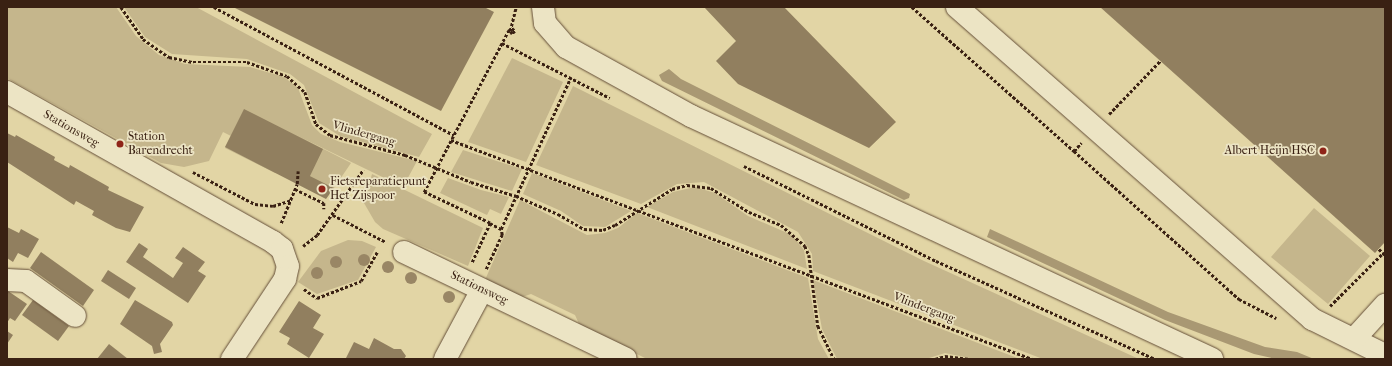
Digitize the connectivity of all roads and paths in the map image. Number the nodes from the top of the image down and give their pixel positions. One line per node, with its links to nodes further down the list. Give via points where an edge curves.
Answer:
1 (121, 7): 11 (path, Vlindergang, via 143,39 160,52 181,60 247,62 276,71 298,82 305,92 316,124 322,131 343,140 405,154)
2 (214, 7): 8 (path)
3 (516, 7): 8 (path, bridge, via 510,31 512,34 515,31 510,29 504,38)
4 (543, 7): 46 (street, via 546,23 566,47 691,116)
5 (957, 7): 37 (street, via 1312,319)
6 (571, 77): 10 (path)
7 (7, 92): 15 (street, Stationsweg)
8 (454, 134): 9 (path)
9 (451, 140): 10 (path, Vlindergang); 11 (path)
10 (529, 167): 16 (path); 19 (path, Vlindergang)
11 (436, 168): 16 (path, Vlindergang); 22 (path, via 424,192)
12 (363, 170): 20 (path)
13 (298, 171): 14 (path)
14 (295, 189): 17 (path); 18 (path, via 324,203)
15 (184, 192): 17 (path, via 184,176 195,171 255,204 273,206); 28 (street, Stationsweg, via 274,242)
16 (516, 196): 19 (path, Vlindergang, via 591,231 615,225); 23 (path)
17 (291, 200): 21 (path)
18 (324, 209)
19 (638, 209): 31 (path, Vlindergang); 31 (path, Vlindergang, via 656,196 687,185 711,188 749,212 792,232 809,255)
20 (333, 215): 26 (path); 28 (path, via 317,235)
21 (283, 219)
22 (490, 224): 23 (path); 29 (path)
23 (501, 229): 30 (path, via 502,235)
24 (1379, 249): 27 (path)
25 (377, 252): 33 (path, via 361,281 317,298)
26 (404, 252): 34 (street, Stationsweg)
27 (1385, 255)
28 (286, 258): 39 (street, via 285,279)
29 (474, 258)
30 (487, 265)
31 (810, 274): 42 (path, Vlindergang, via 818,326); 45 (path, Vlindergang)
32 (7, 280): 36 (street, via 26,282)
33 (298, 286)
34 (482, 290): 40 (street); 41 (street, Stationsweg)
35 (1385, 306): 37 (street)
36 (75, 316)
37 (1355, 338): 38 (street)
38 (1385, 355)
39 (232, 359)
40 (445, 359)
41 (626, 359)
42 (834, 359)
43 (935, 359): 44 (path, via 945,356)
44 (970, 359)
45 (1032, 359)
46 (1212, 359)

